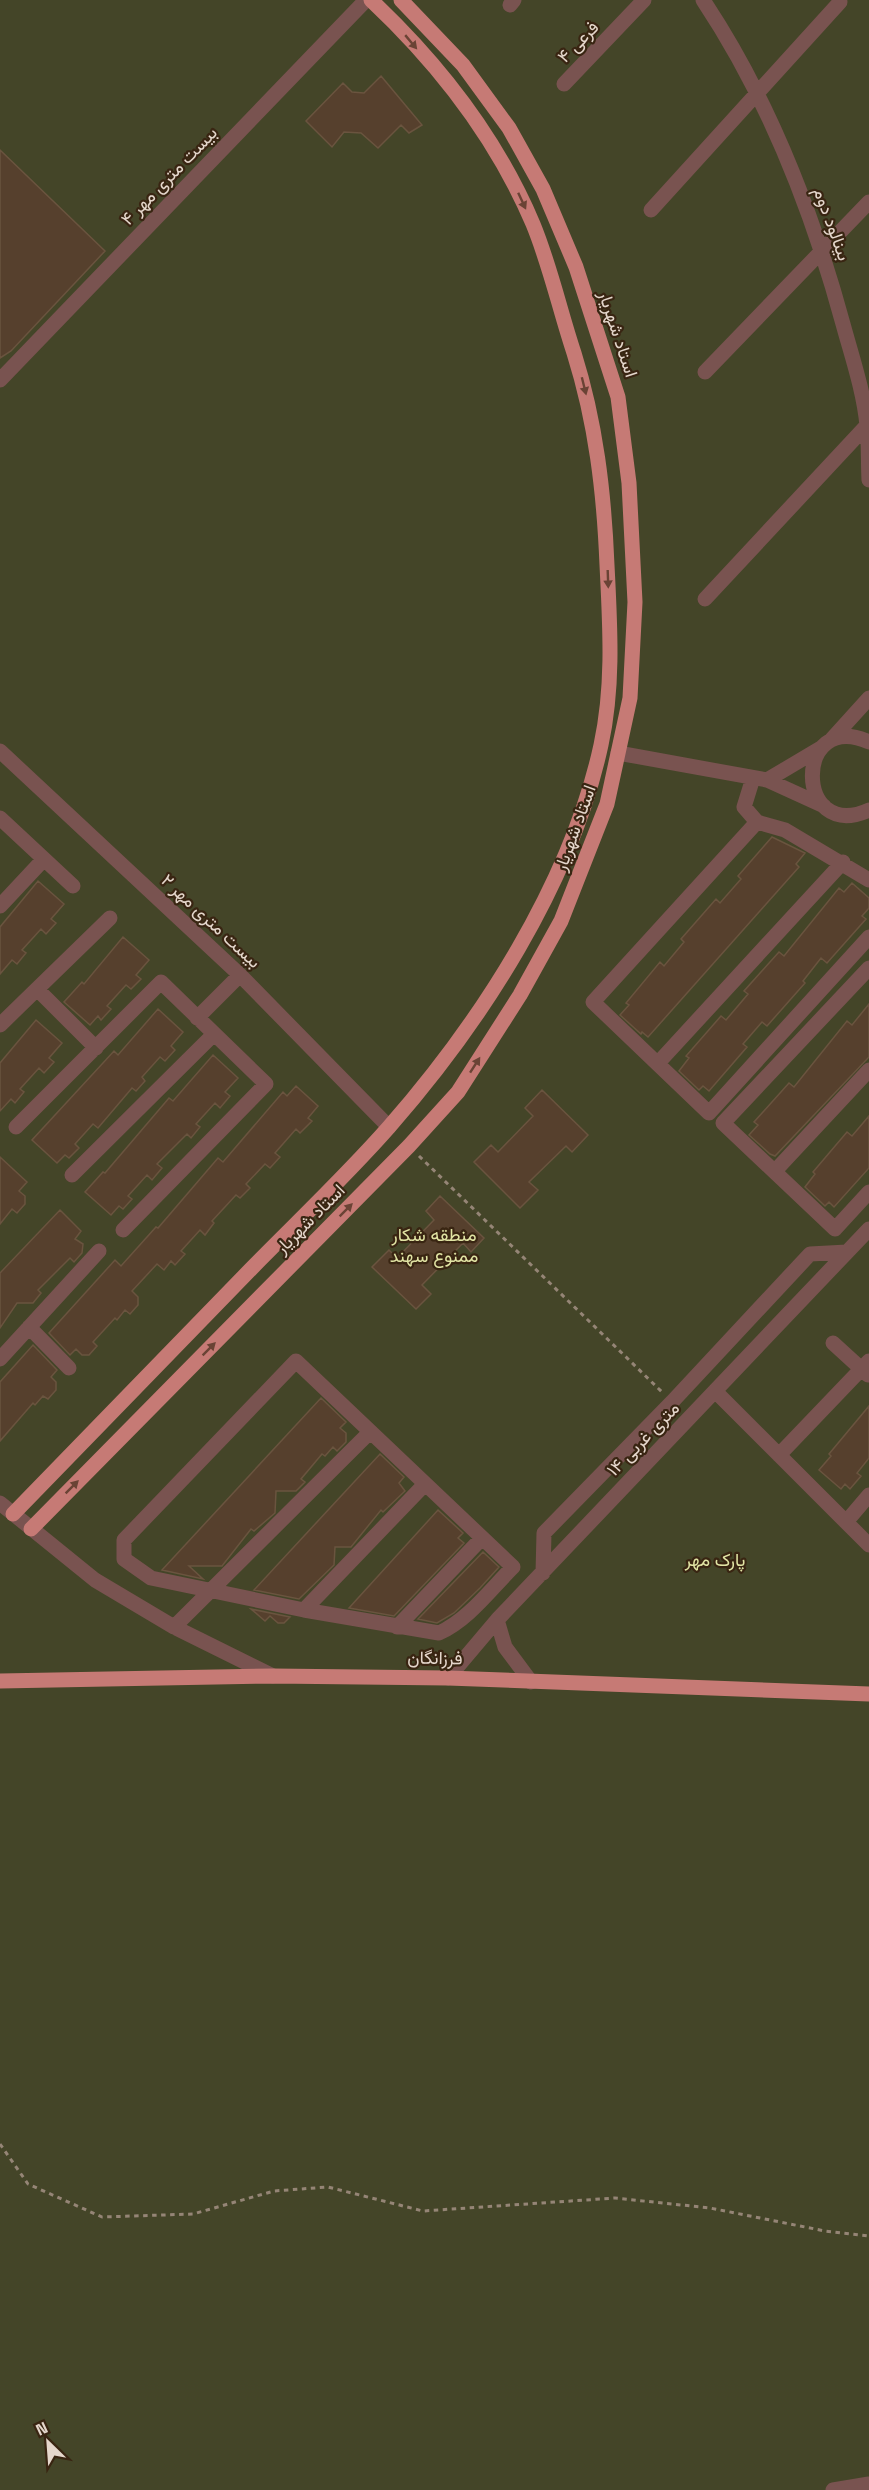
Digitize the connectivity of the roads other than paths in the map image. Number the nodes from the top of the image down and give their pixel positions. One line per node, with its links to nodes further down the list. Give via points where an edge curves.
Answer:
1 (366, 0): 13 (street, بیست متری مهر ۴)
2 (370, 0): 46 (main road, استاد شهریار, one-way to 46, via 396,23 469,111 503,162 534,228 584,385 604,490 611,666 602,742 558,868 516,954 458,1042)
3 (401, 0): 21 (main road, استاد شهریار, via 463,65 508,128 543,189 576,267 618,397 629,483 635,602 630,698)
4 (644, 0): 7 (street, فرعی ۴)
5 (703, 0): 8 (street, بینالود دوم)
6 (840, 2): 8 (street)
7 (564, 84)
8 (757, 91): 10 (street); 11 (street, بینالود دوم, via 805,201)
9 (869, 202): 11 (street)
10 (651, 210)
11 (822, 252): 12 (street); 14 (street, بینالود دوم)
12 (705, 372)
13 (0, 380)
14 (868, 424): 15 (street, بینالود دوم); 16 (street)
15 (869, 480)
16 (705, 599)
17 (869, 698): 19 (street)
18 (869, 742): 19 (street, via 847,736)
19 (825, 746): 22 (street); 23 (street, via 815,757 811,770 811,783)
20 (0, 751): 37 (street, بیست متری مهر ۲)
21 (618, 753): 22 (street); 47 (main road, استاد شهریار, one-way to 21, via 458,1092 520,995 561,921 607,804)
22 (760, 779): 23 (street); 27 (street, via 744,807)
23 (824, 806): 25 (street)
24 (869, 810): 25 (street)
25 (848, 815): 28 (street)
26 (0, 818): 29 (street)
27 (756, 822): 30 (street, via 785,830); 43 (street, via 593,1002)
28 (869, 824)
29 (44, 859): 32 (street); 33 (street)
30 (843, 862): 31 (street); 43 (street)
31 (869, 880)
32 (73, 886)
33 (0, 906)
34 (110, 918): 38 (street)
35 (869, 937): 43 (street, via 709,1113)
36 (869, 968): 48 (street, via 723,1123)
37 (240, 975): 39 (street); 46 (street, بیست متری مهر ۲)
38 (37, 989): 40 (street); 42 (street)
39 (197, 1018): 41 (street); 42 (street, via 160,982)
40 (0, 1025)
41 (214, 1034): 49 (street); 52 (street, via 266,1084)
42 (96, 1048): 45 (street)
43 (659, 1062)
44 (869, 1070): 48 (street)
45 (16, 1127)
46 (389, 1127): 47 (main road); 66 (main road, استاد شهریار)
47 (409, 1146): 68 (main road, استاد شهریار, one-way to 47)
48 (775, 1171): 50 (street, via 835,1229)
49 (72, 1175)
50 (869, 1192)
51 (869, 1229): 54 (street, ۱۴ متری غربی)
52 (123, 1230)
53 (99, 1251): 55 (street)
54 (847, 1252): 60 (street, ۱۴ متری غربی); 71 (street, via 810,1254 544,1533)
55 (29, 1327): 57 (street); 58 (street)
56 (833, 1343): 59 (street)
57 (0, 1359)
58 (69, 1368)
59 (866, 1368): 62 (street)
60 (716, 1391): 62 (street); 71 (street, ۱۴ متری غربی)
61 (370, 1431): 63 (street); 72 (street); 72 (street, via 296,1361 124,1540 124,1559 151,1578)
62 (779, 1455): 67 (street)
63 (425, 1484): 69 (street); 73 (street)
64 (869, 1495): 67 (street)
65 (0, 1503): 66 (street)
66 (13, 1514): 68 (street)
67 (846, 1522): 70 (street)
68 (31, 1529): 75 (street, via 95,1580)
69 (482, 1538): 76 (street); 76 (street, via 513,1567 457,1623 445,1630 439,1633)
70 (869, 1545)
71 (543, 1573): 74 (street, ۱۴ متری غربی)
72 (211, 1590): 73 (street); 75 (street)
73 (304, 1610): 76 (street)
74 (497, 1620): 78 (street, ۱۴ متری غربی); 80 (street, via 505,1647)
75 (174, 1627): 77 (street)
76 (396, 1627)
77 (273, 1676): 78 (main road, فرزانگان); 79 (main road, فرزانگان)
78 (448, 1678): 80 (main road, فرزانگان)
79 (0, 1681)
80 (531, 1682): 81 (main road, فرزانگان)
81 (869, 1694)
82 (869, 2484): 83 (street)
83 (833, 2490)

